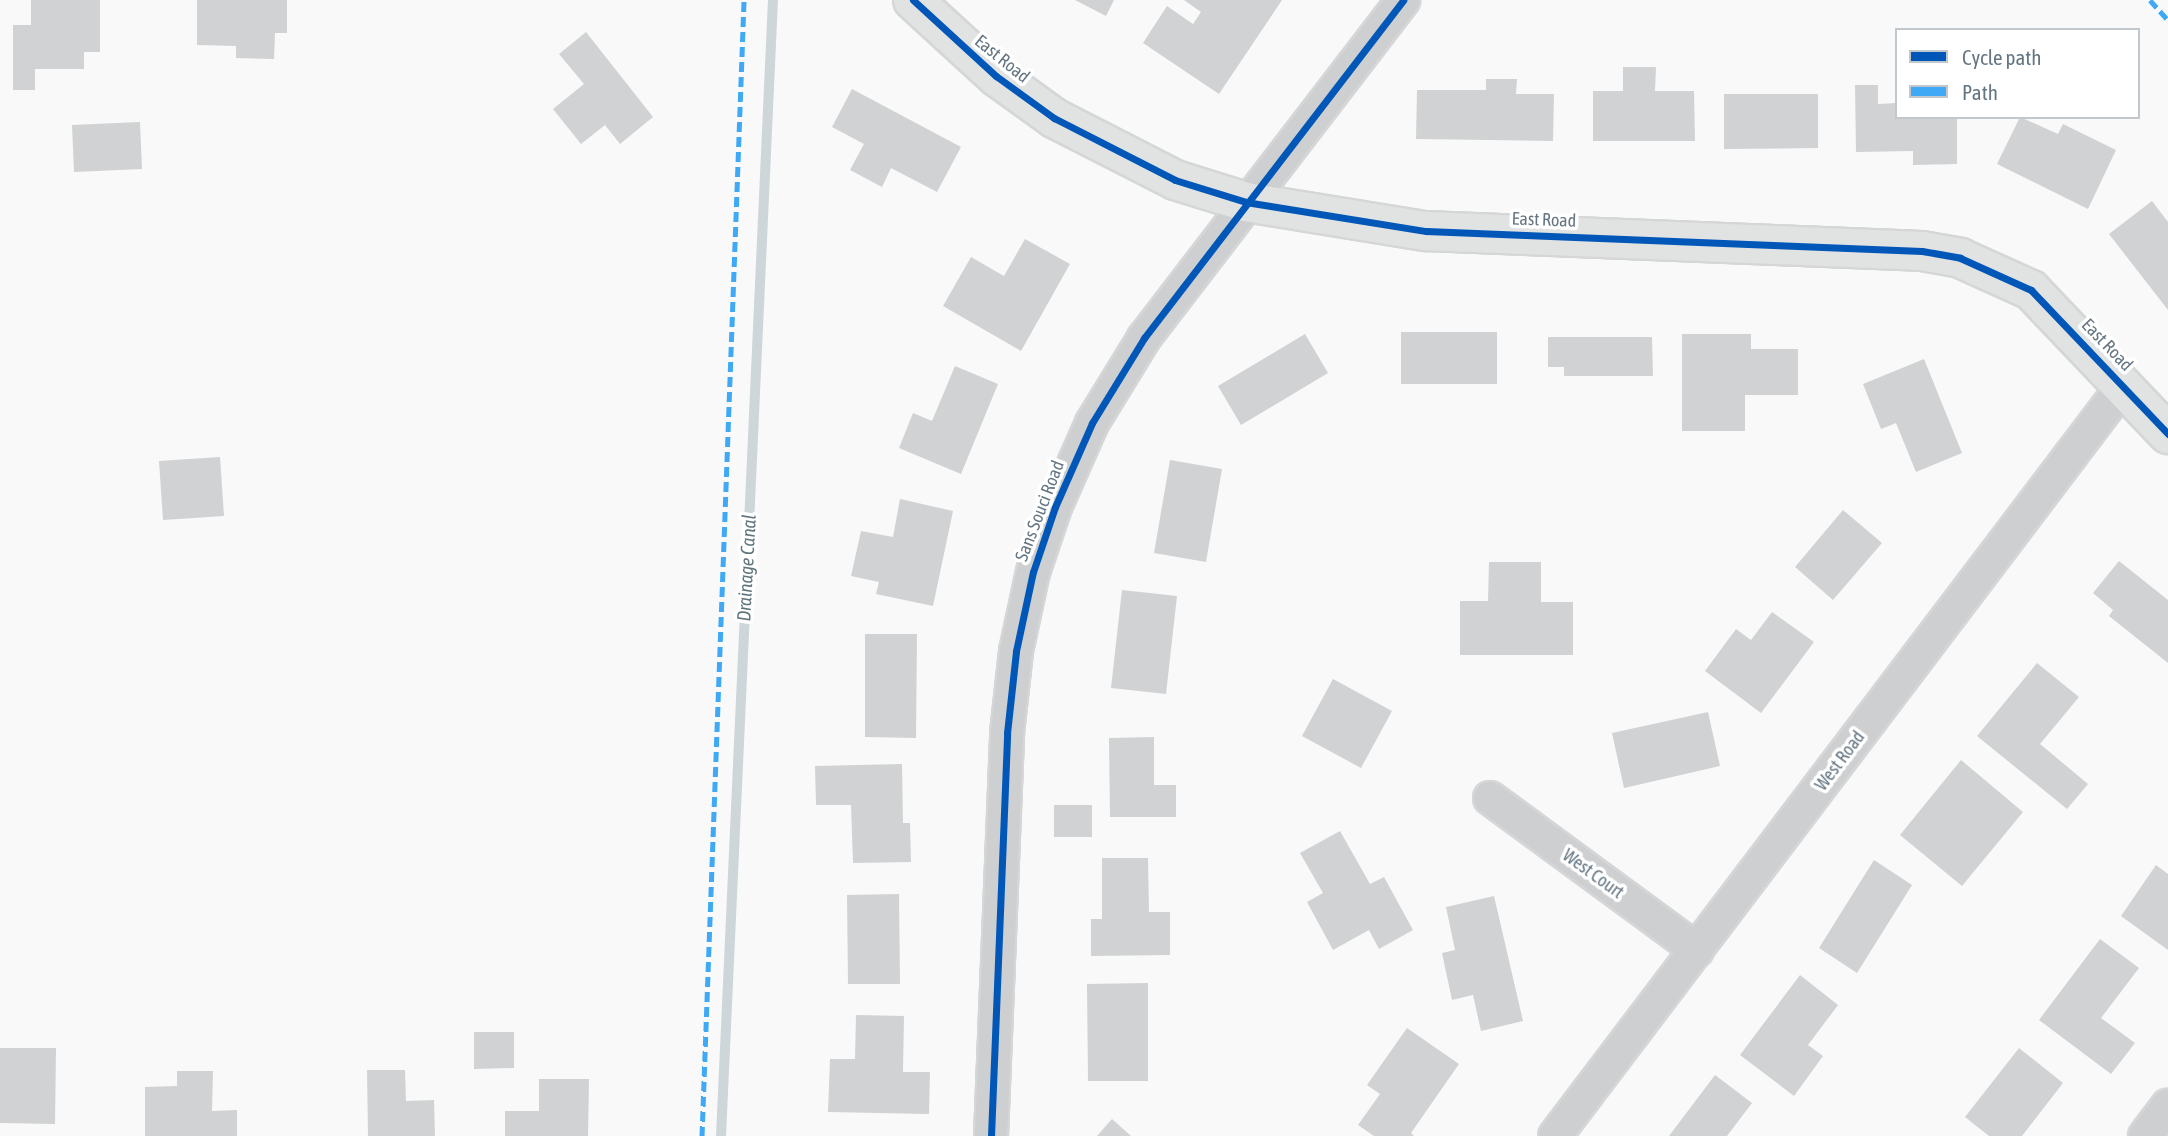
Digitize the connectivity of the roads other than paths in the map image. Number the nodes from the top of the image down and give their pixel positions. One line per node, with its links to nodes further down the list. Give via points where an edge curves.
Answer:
1 (913, 0): 3 (street, East Road, via 996,76 1054,118 1175,180)
2 (1403, 0): 3 (street, Sans Souci Road)
3 (1246, 202): 4 (street, East Road, via 1426,231 1922,251 1960,258 2031,289); 9 (street, Sans Souci Road, via 1144,338 1092,424 1055,507 1033,572 1016,650 1007,733)
4 (2124, 385): 5 (street, East Road); 7 (street, West Road)
5 (2168, 434)
6 (1490, 798): 7 (street, West Court)
7 (1697, 950): 10 (street, West Road)
8 (2168, 1106): 11 (street)
9 (991, 1136)
10 (1555, 1136)
11 (2145, 1136)

